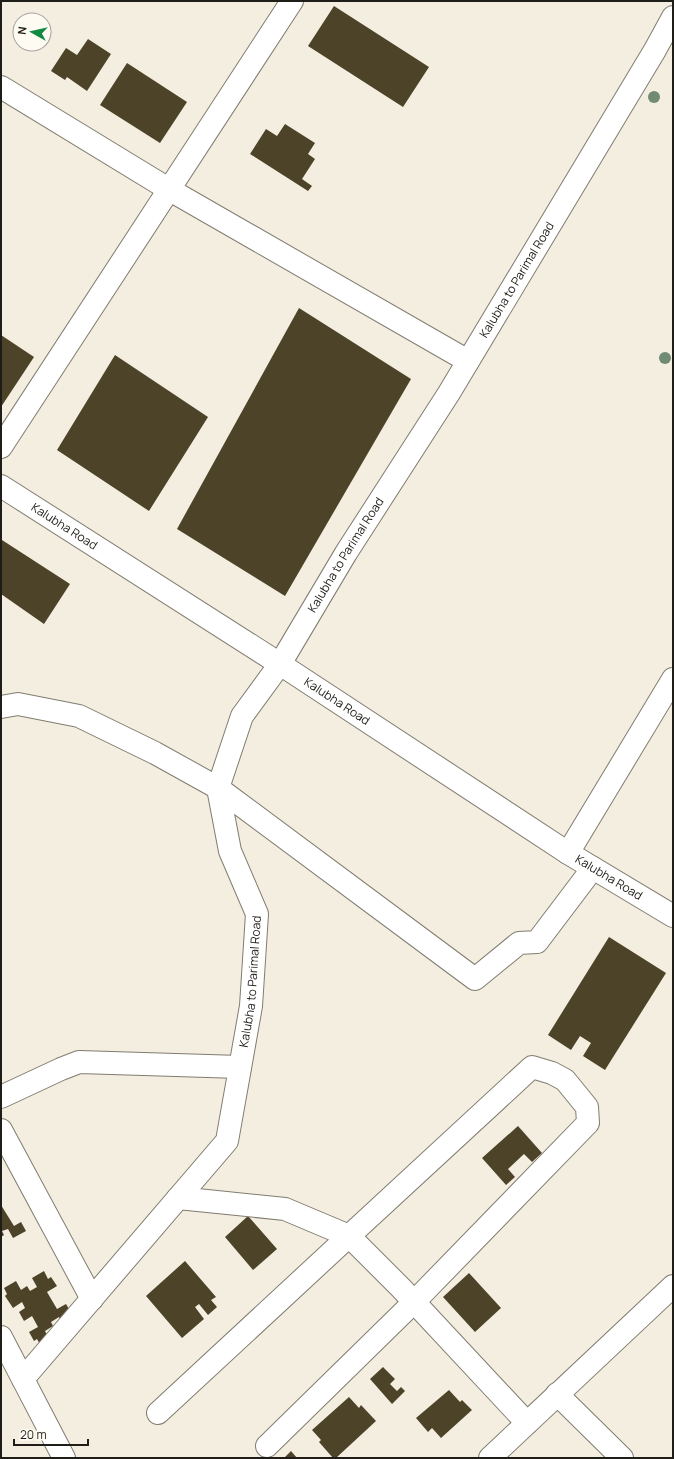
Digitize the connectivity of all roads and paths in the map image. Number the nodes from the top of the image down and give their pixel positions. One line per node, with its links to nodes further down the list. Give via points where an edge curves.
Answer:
1 (292, 1): 4 (street)
2 (673, 17): 5 (street, Kalubha to Parimal Road)
3 (1, 87): 4 (street)
4 (170, 190): 5 (street); 6 (street)
5 (468, 361): 8 (street, Kalubha to Parimal Road, via 346,553)
6 (1, 447)
7 (1, 486): 8 (street, Kalubha Road)
8 (280, 664): 11 (street, Kalubha to Parimal Road, via 242,716); 12 (street, Kalubha Road)
9 (673, 679): 12 (street)
10 (1, 707): 11 (street, via 18,704 79,716 155,753)
11 (218, 788): 13 (street, via 475,979 520,943 537,942); 15 (street, Kalubha to Parimal Road, via 230,851 257,914 251,1006)
12 (568, 853): 13 (street, Kalubha Road)
13 (593, 868): 14 (street, Kalubha Road)
14 (673, 916)
15 (240, 1067): 16 (street, via 78,1062); 18 (street, Kalubha to Parimal Road, via 227,1141)
16 (1, 1097)
17 (1, 1130): 21 (street)
18 (178, 1198): 19 (street, via 285,1209); 21 (street)
19 (349, 1236): 22 (street); 22 (street, via 532,1067 564,1080 587,1107 588,1123); 26 (street)
20 (673, 1286): 25 (street)
21 (92, 1299): 24 (street)
22 (414, 1302): 27 (street); 28 (street)
23 (1, 1337): 24 (street)
24 (23, 1379): 29 (street)
25 (557, 1394): 27 (street); 32 (street)
26 (158, 1413)
27 (527, 1423): 31 (street)
28 (267, 1446)
29 (61, 1451): 30 (street)
30 (76, 1458)
31 (490, 1458)
32 (622, 1458)

